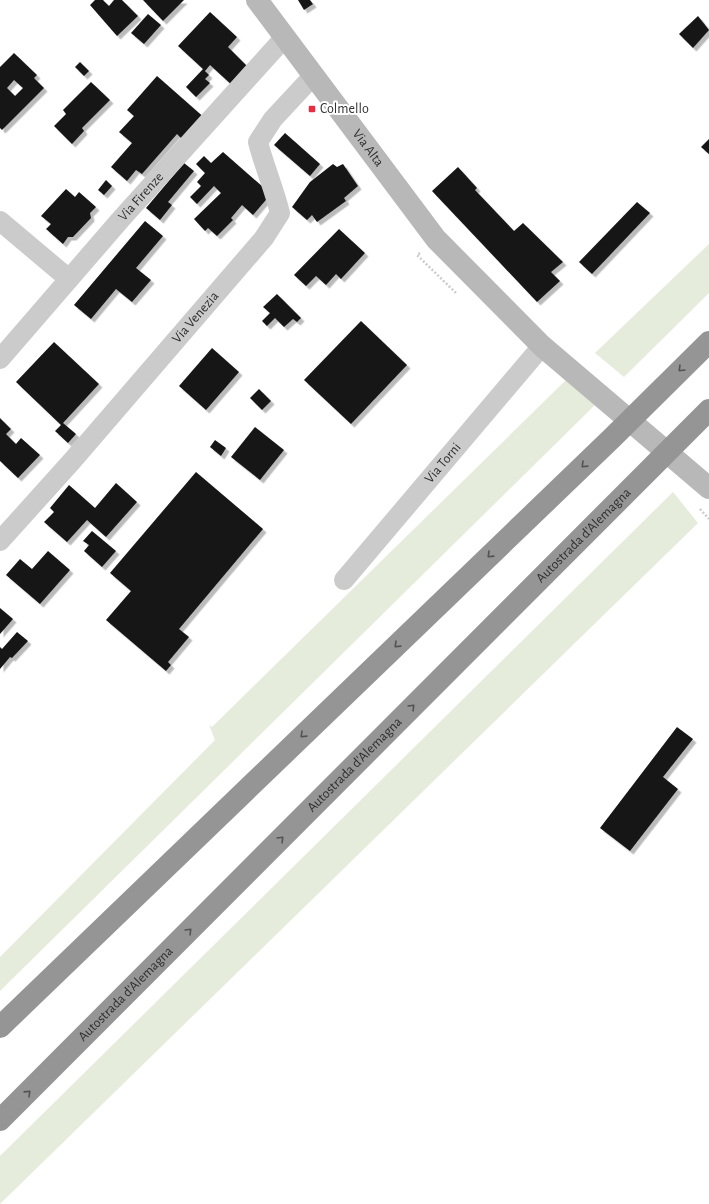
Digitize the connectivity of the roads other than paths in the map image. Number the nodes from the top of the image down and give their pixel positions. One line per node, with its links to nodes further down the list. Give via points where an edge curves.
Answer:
1 (257, 0): 2 (main road, Via Alta)
2 (285, 37): 3 (main road, Via Alta); 5 (street, Via Firenze)
3 (314, 75): 7 (main road, Via Alta, via 436,239); 11 (street, Via Venezia, via 273,119 258,142 280,213 264,238)
4 (0, 220): 5 (street)
5 (69, 280): 8 (street, Via Firenze)
6 (709, 342): 13 (highway, one-way to 13)
7 (542, 346): 10 (main road); 12 (street, Via Torni)
8 (0, 359)
9 (709, 410): 14 (highway, Autostrada d'Alemagna, one-way to 9)
10 (709, 488)
11 (0, 541)
12 (344, 580)
13 (0, 1027)
14 (0, 1120)

